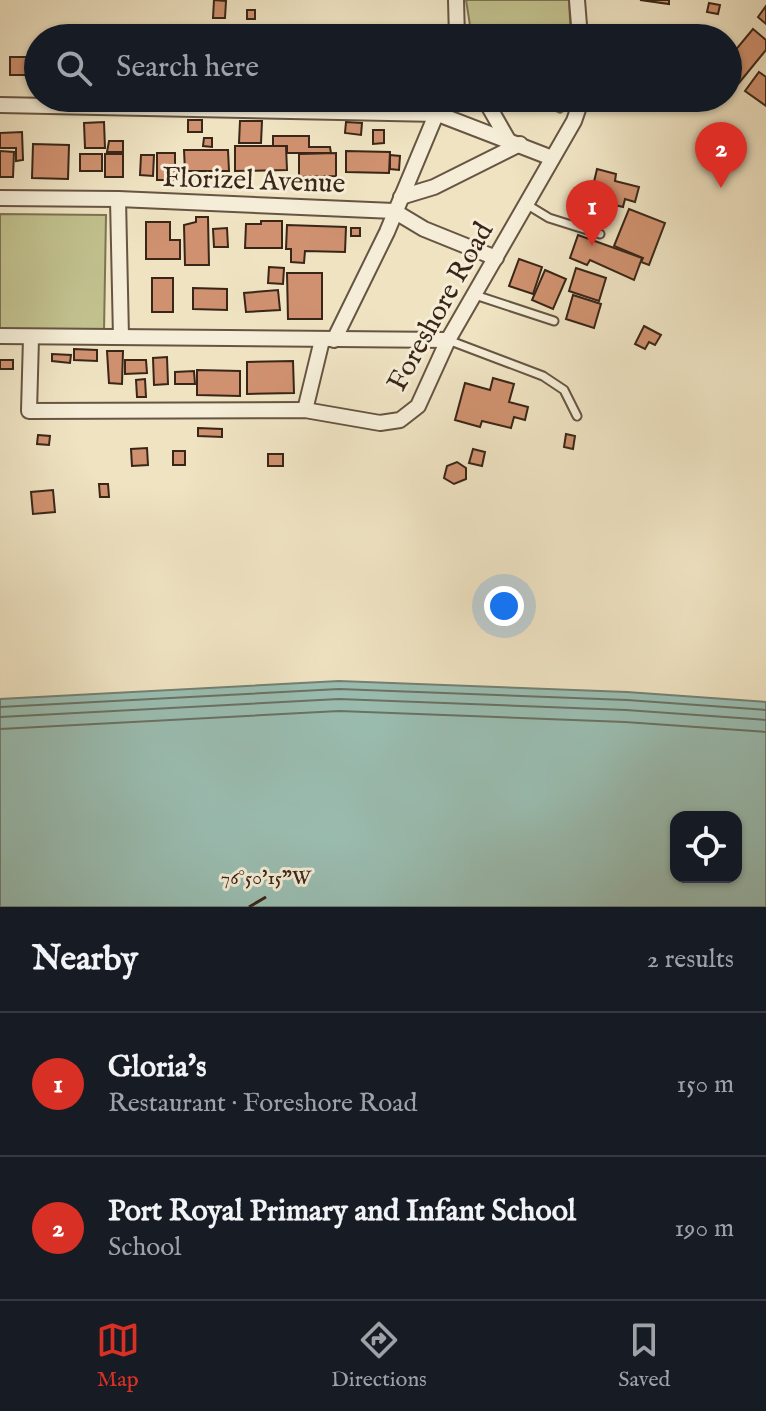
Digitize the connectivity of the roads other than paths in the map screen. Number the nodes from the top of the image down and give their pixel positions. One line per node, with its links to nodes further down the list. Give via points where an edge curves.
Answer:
1 (456, 0): 3 (street)
2 (577, 0): 4 (street)
3 (457, 24)
4 (579, 24)
5 (0, 105): 6 (street)
6 (24, 105)
7 (341, 112): 10 (street)
8 (494, 112): 11 (street)
9 (577, 112): 12 (street, Foreshore Road)
10 (438, 114): 11 (street); 13 (street)
11 (514, 142): 12 (street); 13 (street, via 434,187)
12 (552, 158): 16 (street, Foreshore Road)
13 (401, 197): 17 (street)
14 (0, 198): 15 (street, Florizel Avenue)
15 (118, 199): 17 (street, Florizel Avenue); 23 (street)
16 (526, 204): 18 (lane, via 549,218); 19 (street, Foreshore Road)
17 (394, 211): 19 (street, Florizel Avenue); 25 (street)
18 (600, 234)
19 (496, 258): 20 (street, Foreshore Road)
20 (475, 295): 21 (lane); 26 (street, Foreshore Road)
21 (554, 321)
22 (0, 336): 24 (street)
23 (121, 337): 24 (street); 25 (street)
24 (31, 338): 27 (street, Foreshore Road, via 29,411)
25 (328, 340): 26 (street); 27 (street)
26 (448, 340): 27 (street, Foreshore Road, via 418,406 400,420 380,423); 28 (lane, via 543,376 564,390)
27 (305, 410)
28 (577, 416)

